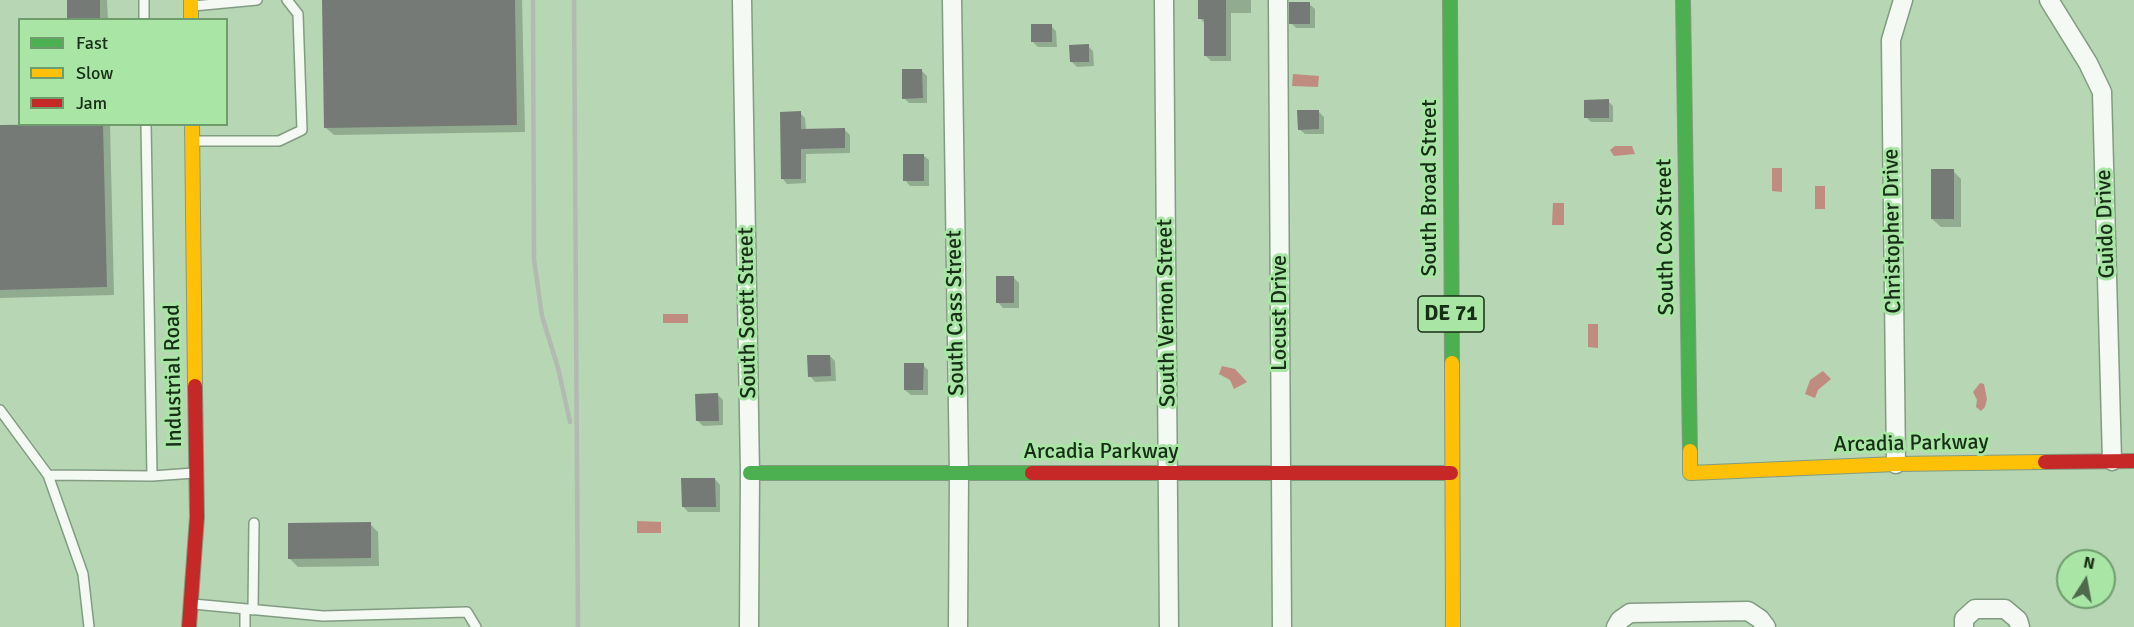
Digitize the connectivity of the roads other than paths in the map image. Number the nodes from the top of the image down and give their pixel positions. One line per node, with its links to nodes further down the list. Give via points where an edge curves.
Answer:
1 (144, 0): 13 (lane)
2 (257, 0): 12 (lane)
3 (287, 0): 16 (lane, via 298,14 302,130 279,141)
4 (742, 0): 22 (street, South Scott Street)
5 (952, 0): 26 (street, South Cass Street)
6 (1164, 0): 23 (street, South Vernon Street)
7 (1278, 0): 27 (street, Locust Drive)
8 (1450, 0): 24 (street, South Broad Street / DE 71)
9 (1683, 0): 25 (street, South Cox Street)
10 (1903, 0): 20 (street, Christopher Drive, via 1891,40)
11 (2049, 0): 18 (street, Guido Drive, via 2102,92)
12 (191, 9)
13 (144, 18)
14 (146, 126): 29 (lane)
15 (192, 126): 16 (street, Industrial Road)
16 (192, 141): 21 (street, Industrial Road)
17 (0, 410): 28 (lane)
18 (2112, 461): 19 (street, Arcadia Parkway); 20 (street, Arcadia Parkway)
19 (2134, 461)
20 (1896, 464): 25 (street, Arcadia Parkway)
21 (196, 472): 29 (lane); 31 (street, Industrial Road)
22 (750, 473): 26 (street, Arcadia Parkway); 40 (street, South Scott Street)
23 (1168, 473): 26 (street, Arcadia Parkway); 27 (street, Arcadia Parkway); 42 (street, South Vernon Street)
24 (1451, 473): 27 (street, Arcadia Parkway); 44 (street, South Broad Street / DE 71)
25 (1690, 473)
26 (958, 474): 41 (street, South Cass Street)
27 (1281, 474): 43 (street, Locust Drive)
28 (48, 475): 29 (lane); 35 (lane, via 83,574)
29 (152, 476)
30 (254, 523): 32 (lane)
31 (191, 603): 32 (lane); 36 (street, Industrial Road)
32 (249, 610): 33 (lane); 37 (lane)
33 (344, 615): 38 (lane); 39 (lane, via 467,612)
34 (1964, 623): 47 (street, via 1975,609 2006,609)
35 (88, 627)
36 (189, 627)
37 (245, 627)
38 (344, 627)
39 (476, 627)
40 (749, 627)
41 (958, 627)
42 (1169, 627)
43 (1282, 627)
44 (1453, 627)
45 (1616, 627): 46 (street, via 1630,613 1748,611)
46 (1766, 627)
47 (2020, 627)

